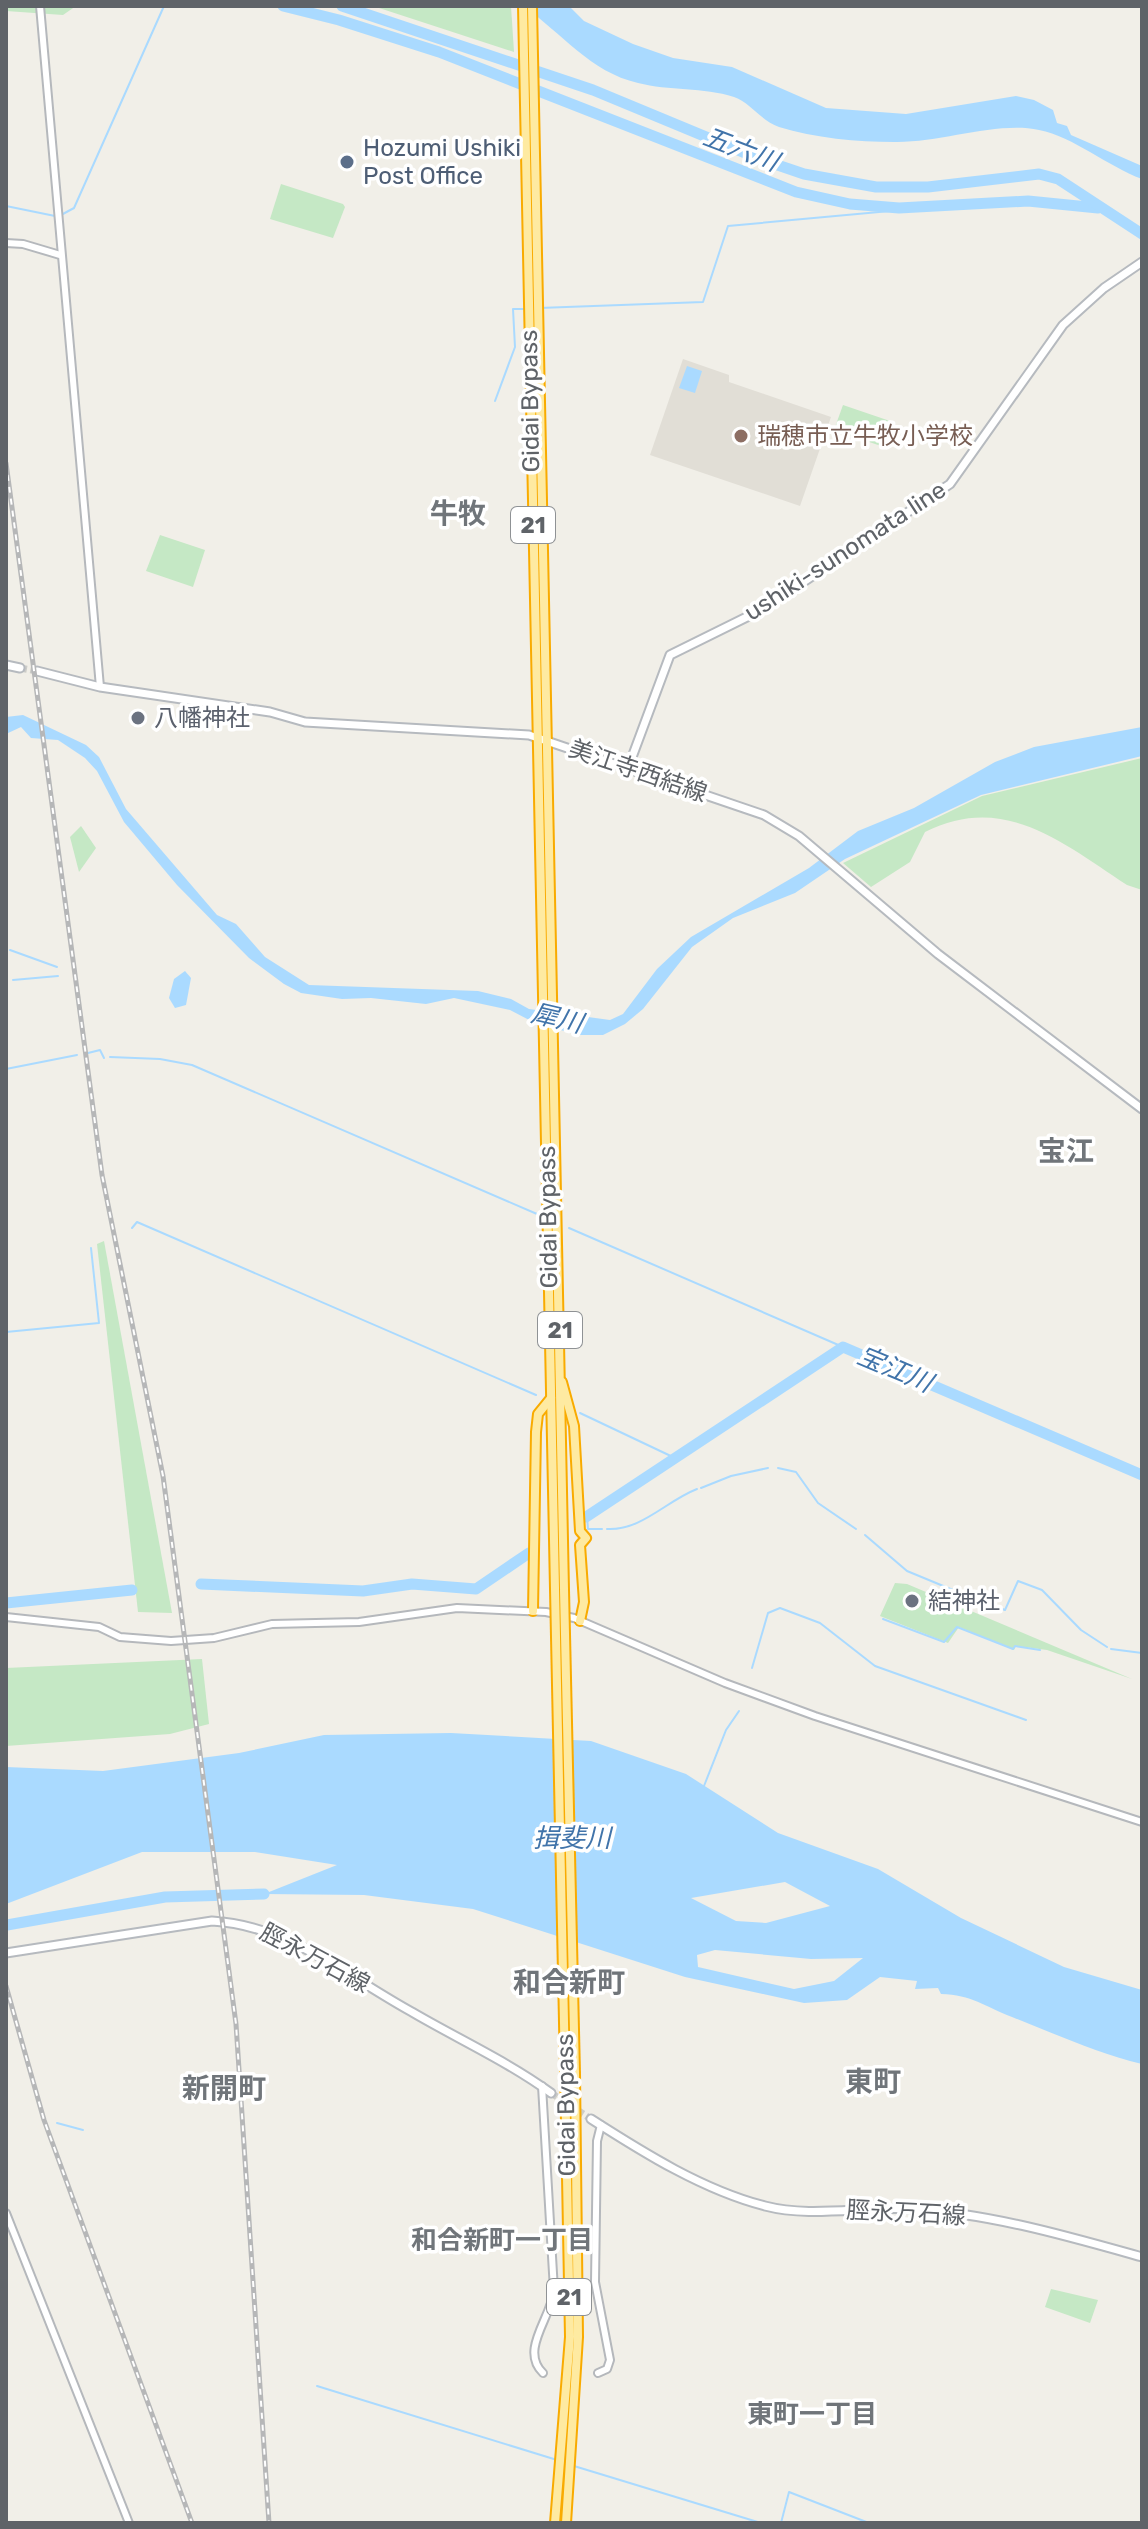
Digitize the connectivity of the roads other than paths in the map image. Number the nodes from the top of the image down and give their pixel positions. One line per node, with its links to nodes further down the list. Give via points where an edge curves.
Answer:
1 (40, 6): 6 (street)
2 (523, 6): 4 (highway, Gidai Bypass / 21)
3 (532, 6): 4 (highway, Gidai Bypass / 21)
4 (529, 99): 12 (highway, Gidai Bypass / 21); 13 (highway, Gidai Bypass / 21)
5 (6, 243): 6 (street)
6 (60, 255): 11 (street)
7 (1142, 262): 14 (main road, ushiki-sunomata line, via 1063,325 950,484 763,609 670,655)
8 (6, 665): 9 (main road)
9 (20, 668)
10 (37, 671): 11 (main road, 美江寺西結線)
11 (100, 687): 12 (main road, 美江寺西結線, via 305,722)
12 (538, 738): 13 (main road, 美江寺西結線); 15 (highway, Gidai Bypass / 21)
13 (548, 741): 14 (main road, 美江寺西結線); 15 (highway, Gidai Bypass / 21)
14 (628, 768): 17 (main road, 美江寺西結線, via 764,815 820,852 938,954)
15 (547, 951): 16 (highway, Gidai Bypass / 21)
16 (549, 1071): 18 (highway, Gidai Bypass / 21); 19 (highway, Gidai Bypass / 21)
17 (1142, 1109)
18 (561, 1381): 20 (highway, Gidai Bypass / 21); 23 (highway, via 574,1426 580,1531 586,1538 580,1545)
19 (551, 1398): 20 (highway, Gidai Bypass / 21); 21 (highway, via 538,1414 536,1432)
20 (560, 1589): 26 (highway, Gidai Bypass / 21, bridge)
21 (533, 1611): 22 (street, via 457,1608 359,1622 272,1624 214,1638 171,1641); 23 (street)
22 (6, 1617)
23 (580, 1621): 24 (street, via 747,1692)
24 (1142, 1822)
25 (6, 1953): 27 (main road, 脛永万石線, via 212,1921 243,1922 351,1975)
26 (570, 2072): 36 (highway, Gidai Bypass / 21, via 570,2337); 37 (highway, Gidai Bypass / 21, via 578,2337)
27 (542, 2086): 28 (main road, 脛永万石線); 33 (street, via 554,2290 533,2350)
28 (551, 2093)
29 (591, 2119): 30 (main road, 脛永万石線)
30 (601, 2125): 32 (main road, 脛永万石線, via 664,2164 768,2207 909,2208 959,2214); 34 (street, via 595,2282 610,2360)
31 (6, 2213): 35 (street)
32 (1142, 2257)
33 (543, 2373)
34 (598, 2373)
35 (129, 2523)
36 (555, 2523)
37 (566, 2523)

